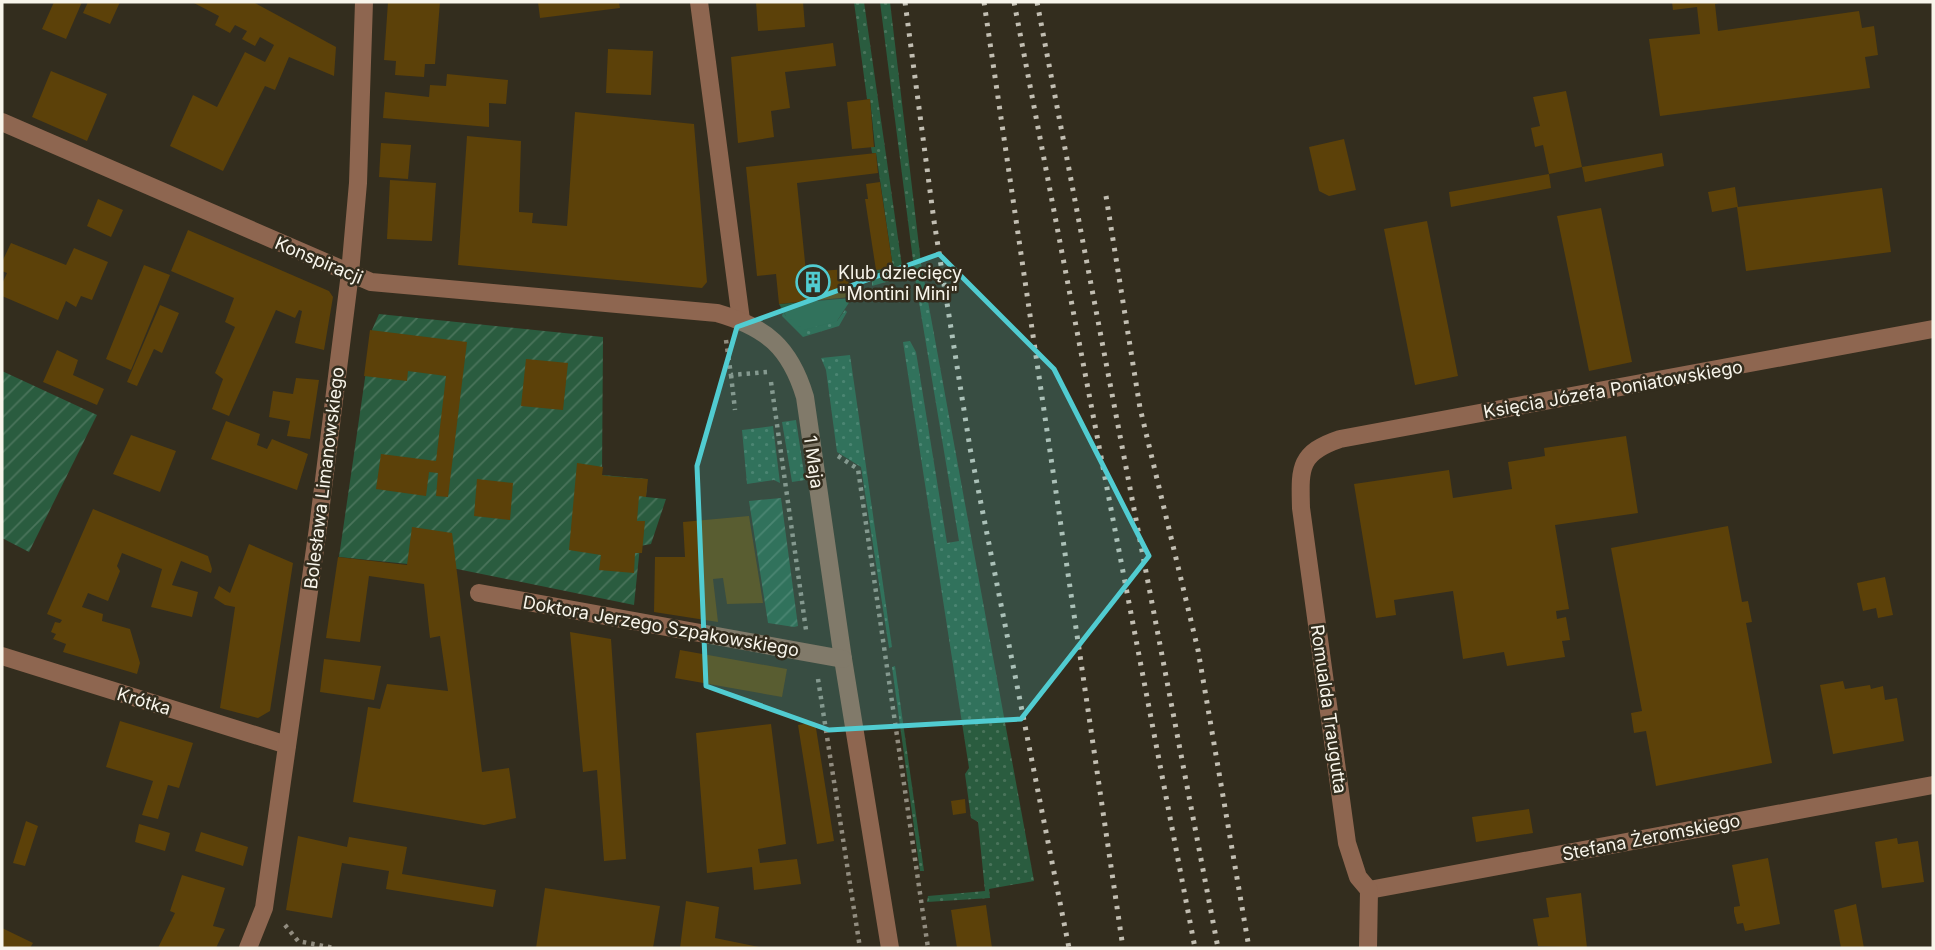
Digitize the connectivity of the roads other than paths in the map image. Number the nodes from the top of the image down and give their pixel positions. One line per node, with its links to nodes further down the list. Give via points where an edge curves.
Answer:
1 (364, 2): 4 (street, Bolesława Limanowskiego)
2 (699, 2): 5 (street)
3 (2, 122): 4 (street, Konspiracji)
4 (351, 274): 5 (street, Konspiracji, via 371,282 695,311); 11 (street, Bolesława Limanowskiego)
5 (741, 320): 10 (street, 1 Maja, via 766,334 798,373)
6 (1933, 329): 7 (street, Księcia Józefa Poniatowskiego, via 1340,439 1322,445)
7 (1301, 466): 13 (street, Romualda Traugutta, via 1301,508 1347,843 1358,877)
8 (479, 593): 10 (street, Doktora Jerzego Szpakowskiego)
9 (2, 656): 11 (street, Krótka)
10 (843, 659): 15 (street, 1 Maja)
11 (287, 745): 14 (street, Bolesława Limanowskiego, via 264,908)
12 (1933, 785): 13 (street, Stefana Żeromskiego)
13 (1369, 890): 16 (street, Romualda Traugutta)
14 (248, 948)
15 (890, 948)
16 (1368, 948)

